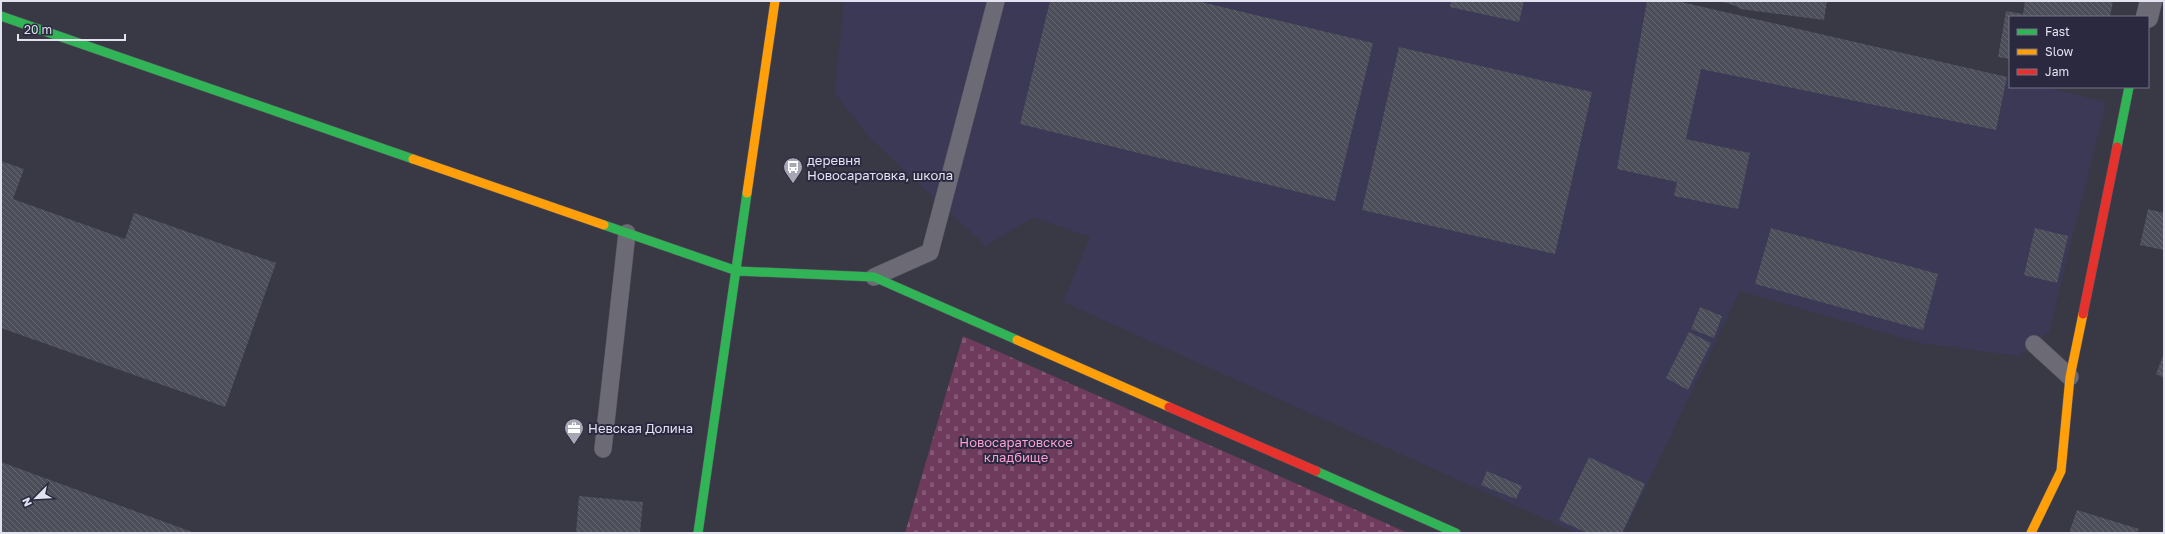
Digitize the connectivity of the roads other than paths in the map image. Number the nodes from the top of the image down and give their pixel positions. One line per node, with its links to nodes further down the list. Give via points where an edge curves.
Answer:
1 (775, 1): 8 (street)
2 (996, 1): 9 (lane, via 930,252)
3 (2151, 1): 5 (street)
4 (1, 16): 7 (street)
5 (2147, 16)
6 (2129, 88): 11 (street)
7 (627, 233): 8 (street); 12 (lane)
8 (737, 271): 9 (street); 13 (street)
9 (874, 277): 14 (street)
10 (2034, 344): 11 (lane)
11 (2070, 377): 15 (street, via 2061,471)
12 (603, 450)
13 (698, 533)
14 (1456, 533)
15 (2031, 533)

